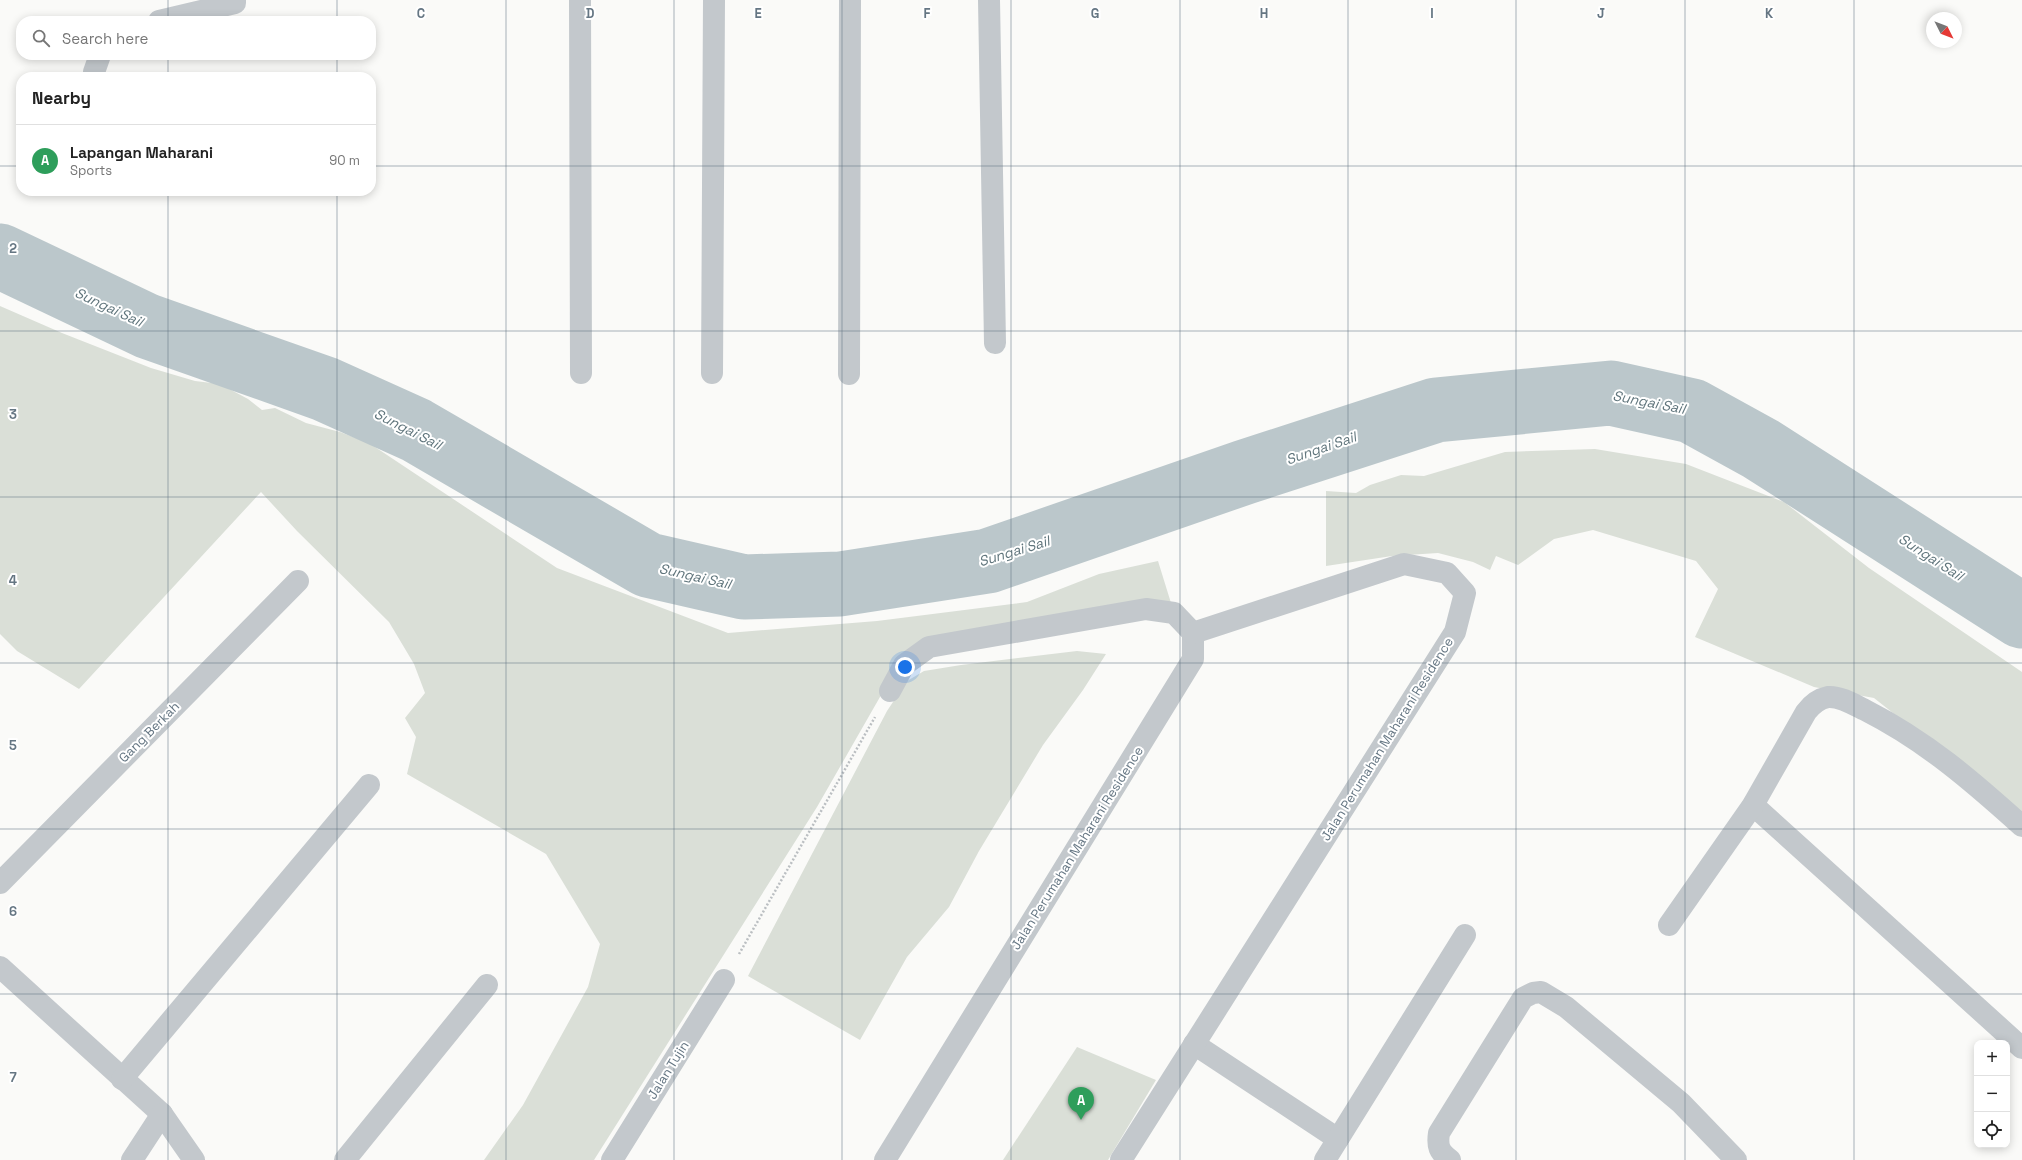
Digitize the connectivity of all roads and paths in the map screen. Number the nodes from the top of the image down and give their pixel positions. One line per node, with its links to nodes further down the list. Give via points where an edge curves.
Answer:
1 (235, 0): 6 (street, via 235,3)
2 (580, 0): 10 (street)
3 (714, 0): 11 (street)
4 (850, 0): 12 (street)
5 (989, 0): 9 (street)
6 (180, 16)
7 (98, 60): 8 (street)
8 (94, 72)
9 (995, 343)
10 (581, 373)
11 (712, 373)
12 (849, 374)
13 (298, 581): 19 (street, Gang Berkah)
14 (1193, 633): 15 (street, via 1174,613 1146,609 929,647 904,665); 25 (street, Jalan Perumahan Maharani Residence, via 1404,564 1447,573 1465,593 1455,632); 34 (street, Jalan Perumahan Maharani Residence, via 1193,659)
15 (890, 690): 23 (path)
16 (369, 785): 27 (street)
17 (1753, 805): 18 (street, via 1806,712 1814,703 1829,697 1854,704 1895,725 1959,770); 20 (street); 26 (street)
18 (2022, 826)
19 (0, 883)
20 (1669, 924)
21 (1465, 935): 29 (street)
22 (0, 966): 27 (street)
23 (724, 980): 33 (street, Jalan Tujin)
24 (487, 984): 32 (street)
25 (1194, 1044): 29 (street); 35 (street, Jalan Perumahan Maharani Residence)
26 (2022, 1048)
27 (122, 1079): 28 (street)
28 (162, 1114): 30 (street); 31 (street)
29 (1338, 1139): 36 (street)
30 (132, 1160)
31 (194, 1160)
32 (345, 1160)
33 (612, 1160)
34 (885, 1160)
35 (1121, 1160)
36 (1325, 1160)
37 (1450, 1160): 38 (street, via 1440,1151 1437,1144 1439,1133 1523,998 1541,992 1566,1007 1681,1102)
38 (1736, 1160)

